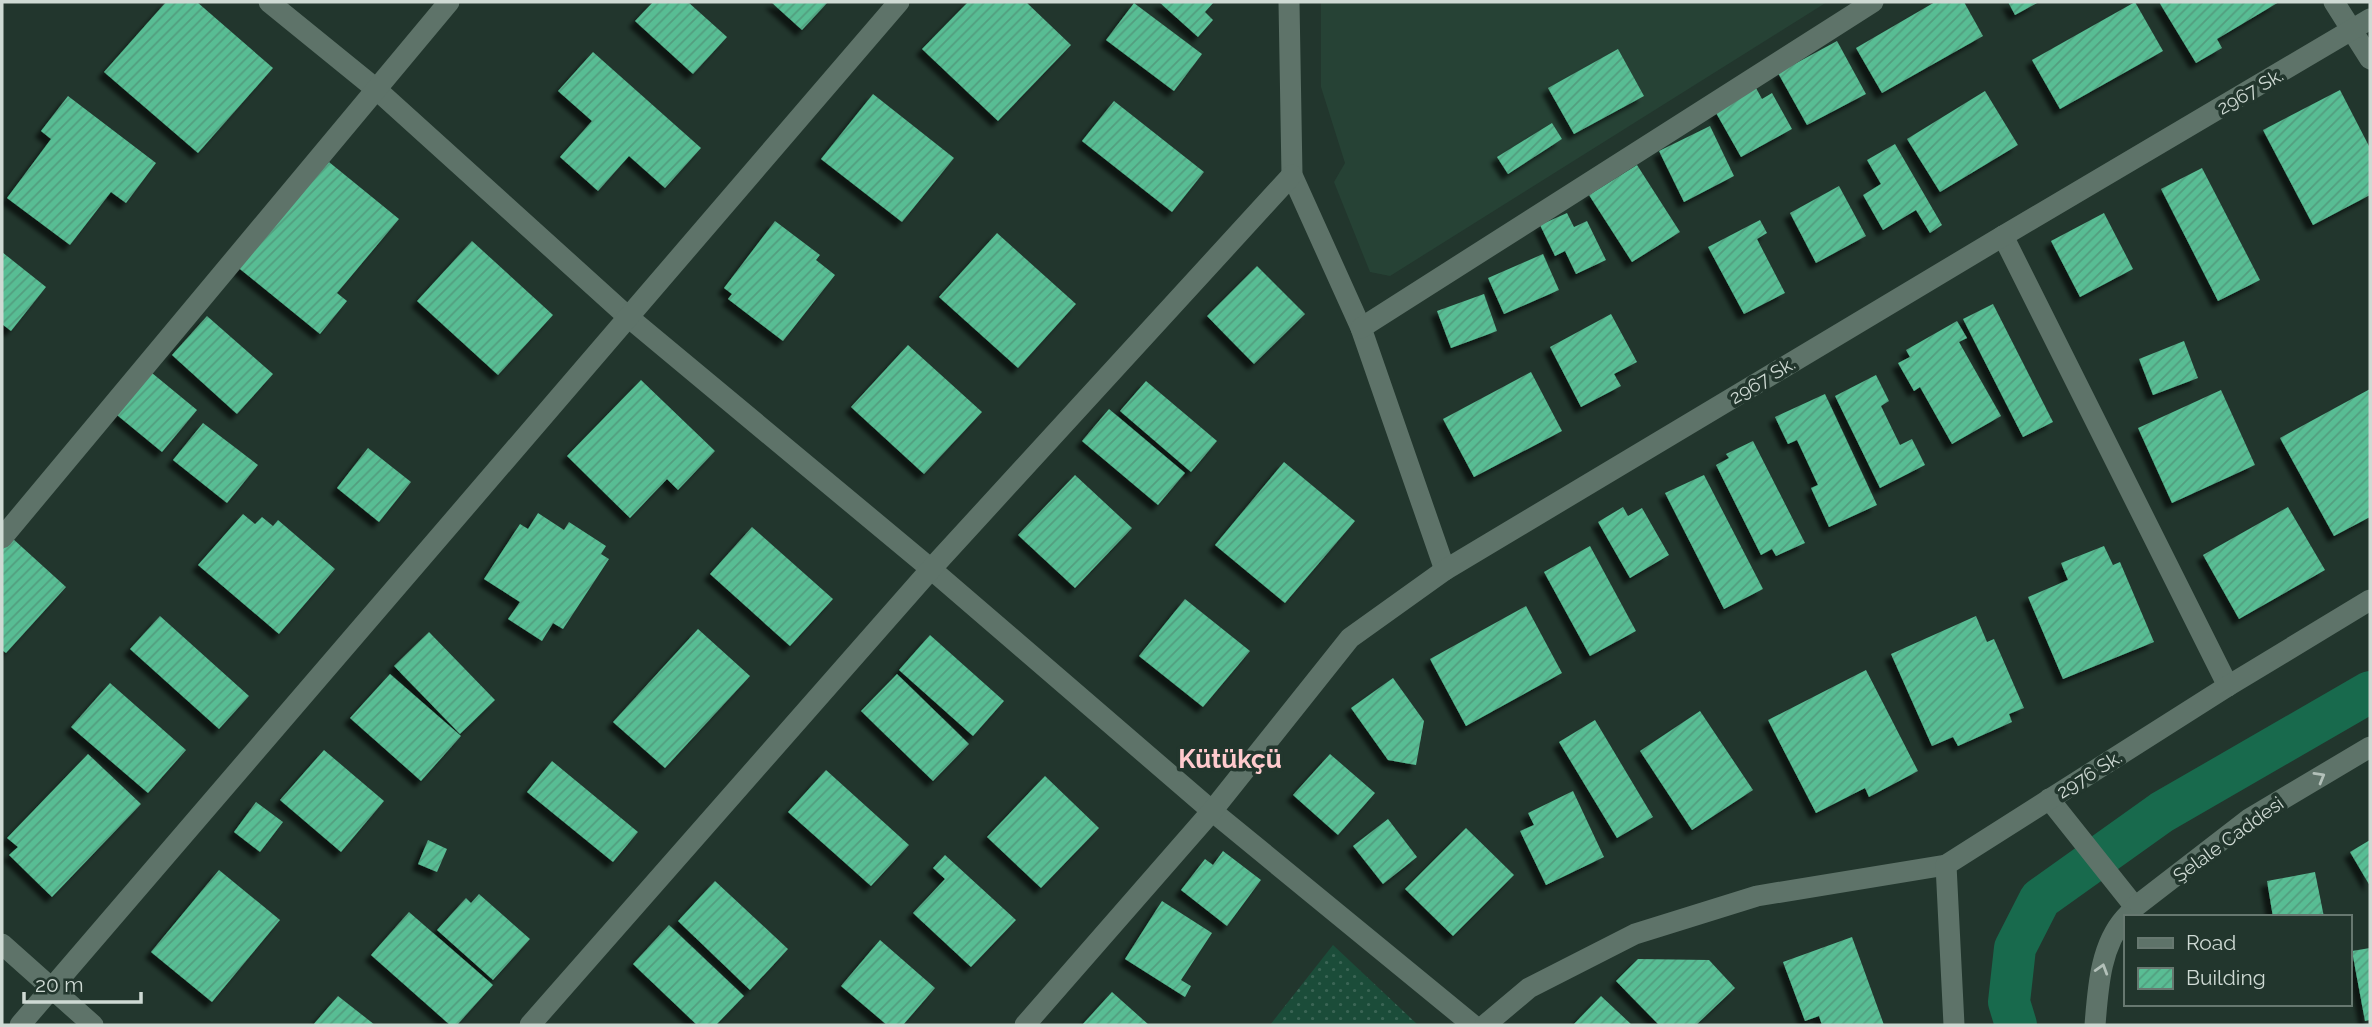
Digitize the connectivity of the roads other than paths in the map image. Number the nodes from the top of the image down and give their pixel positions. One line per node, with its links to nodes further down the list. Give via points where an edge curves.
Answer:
1 (269, 2): 10 (street)
2 (449, 2): 10 (street)
3 (899, 2): 13 (street)
4 (1289, 2): 11 (street)
5 (1872, 2): 14 (street)
6 (2334, 2): 8 (street)
7 (2370, 19): 8 (street, 2967 Sk.)
8 (2352, 32): 9 (street); 12 (street, 2967 Sk.)
9 (2370, 59)
10 (376, 89): 13 (street); 15 (street)
11 (1292, 175): 14 (street); 16 (street)
12 (2003, 236): 17 (street, 2967 Sk.); 19 (street)
13 (627, 316): 16 (street); 27 (street)
14 (1361, 328): 17 (street)
15 (2, 538)
16 (931, 569): 22 (street); 30 (street)
17 (1445, 570): 22 (street, 2967 Sk., via 1350,638)
18 (2370, 600): 19 (street, 2976 Sk.)
19 (2228, 685): 21 (street, 2976 Sk.)
20 (2370, 747): 24 (street, Şelale Caddesi, one-way to 20, via 2249,819)
21 (2049, 799): 23 (street, 2976 Sk.); 24 (street, via 2105,869)
22 (1212, 811): 31 (street, 2967 Sk.); 32 (street)
23 (1946, 865): 33 (street, via 1757,896 1635,934 1529,988); 34 (street)
24 (2129, 914)
25 (2124, 920): 35 (street, Şelale Caddesi, one-way to 25, via 2099,981 2115,930)
26 (2, 944): 27 (street)
27 (50, 989): 28 (street); 29 (street)
28 (20, 1025)
29 (93, 1025)
30 (530, 1025)
31 (1025, 1025)
32 (1473, 1025)
33 (1485, 1025)
34 (1954, 1025)
35 (2095, 1025)

